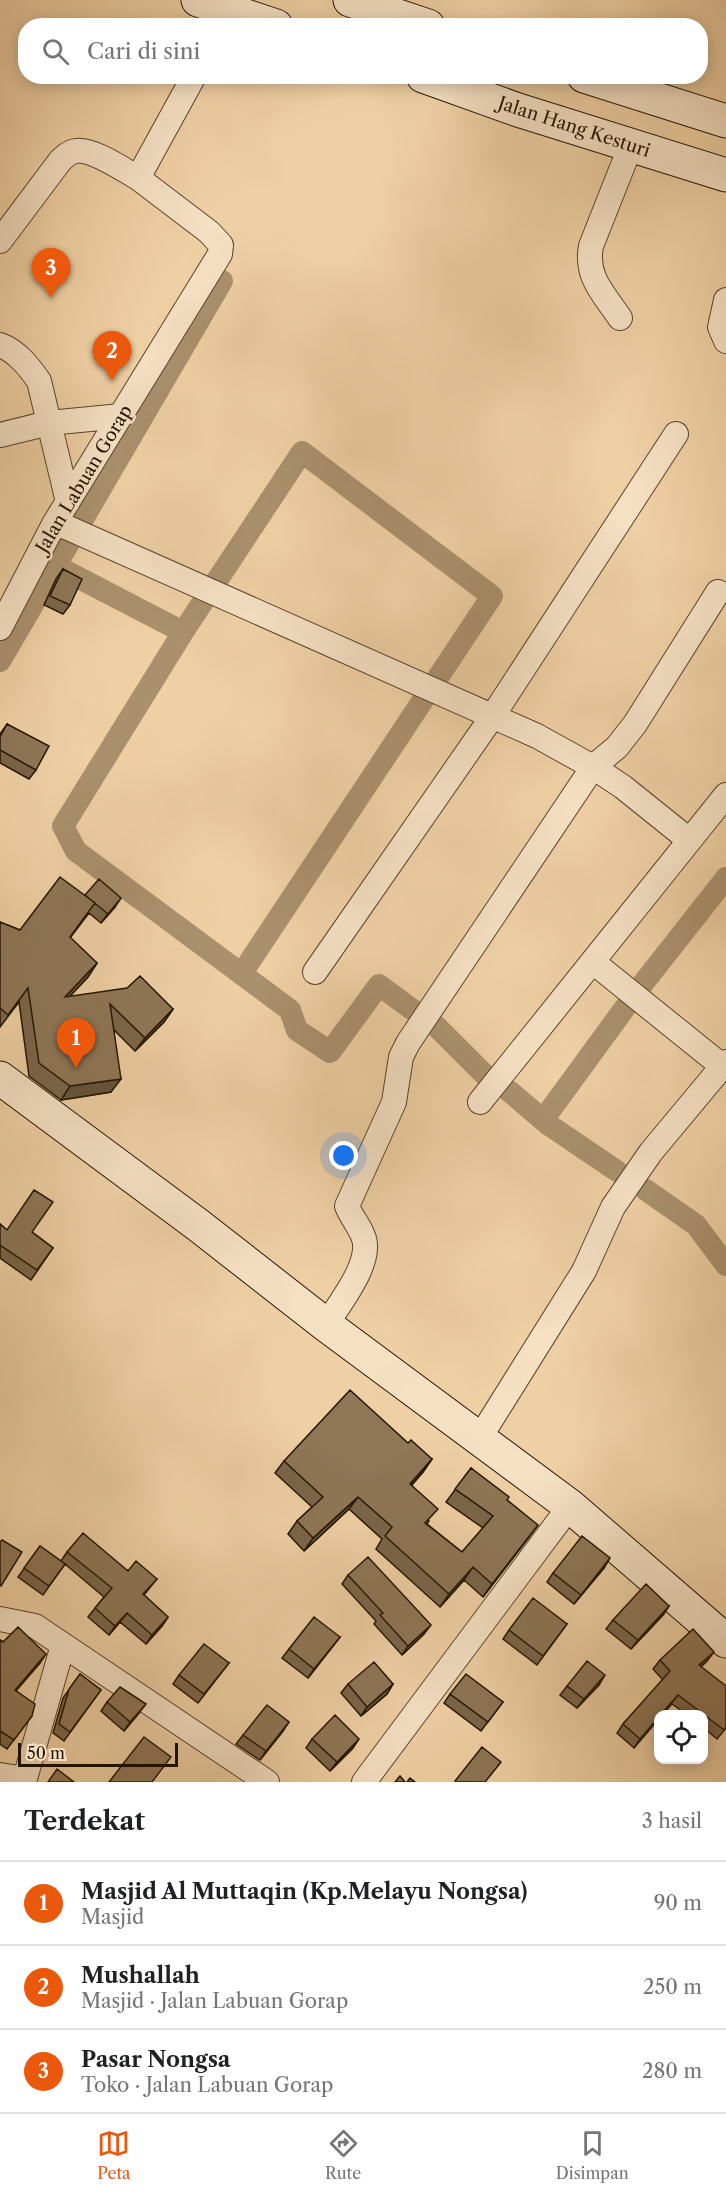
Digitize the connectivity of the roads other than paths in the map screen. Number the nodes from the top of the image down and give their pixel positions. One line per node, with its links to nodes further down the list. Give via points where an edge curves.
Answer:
1 (198, 0): 3 (street)
2 (350, 0): 4 (street)
3 (230, 18)
4 (404, 18)
5 (190, 84): 11 (street)
6 (445, 84): 9 (street, Jalan Hang Kesturi)
7 (609, 84): 8 (street)
8 (726, 121)
9 (631, 145): 10 (street, Jalan Hang Kesturi); 14 (street, via 588,260 592,277)
10 (726, 174)
11 (138, 178): 12 (street, via 87,153 69,153); 17 (street, Jalan Labuan Gorap, via 221,245 220,254)
12 (0, 241)
13 (726, 300): 15 (street, via 720,327)
14 (620, 318)
15 (726, 341)
16 (0, 345): 18 (street, via 28,364 39,381)
17 (121, 416): 18 (street); 21 (street, Jalan Labuan Gorap)
18 (49, 423): 20 (street); 21 (street)
19 (676, 434): 25 (street)
20 (0, 435)
21 (68, 502): 22 (street, Jalan Labuan Gorap)
22 (69, 529): 24 (street, Jalan Labuan Gorap); 25 (street)
23 (718, 592): 26 (street, via 635,724 617,747)
24 (0, 628)
25 (492, 717): 26 (street); 30 (street)
26 (593, 767): 28 (street); 34 (street, via 401,1057 394,1102 347,1206 364,1237 362,1266)
27 (726, 795): 28 (street)
28 (688, 840): 29 (street)
29 (593, 962): 31 (street); 33 (street)
30 (315, 972)
31 (724, 1064): 35 (street, via 651,1152 613,1207 584,1271)
32 (0, 1078): 34 (street)
33 (480, 1102)
34 (326, 1325): 35 (street)
35 (479, 1439): 36 (street)
36 (570, 1506): 38 (street); 43 (street)
37 (0, 1619): 39 (street, via 35,1626)
38 (726, 1641)
39 (63, 1645): 41 (street); 42 (street)
40 (0, 1775): 41 (street)
41 (25, 1780)
42 (267, 1782)
43 (364, 1782)

